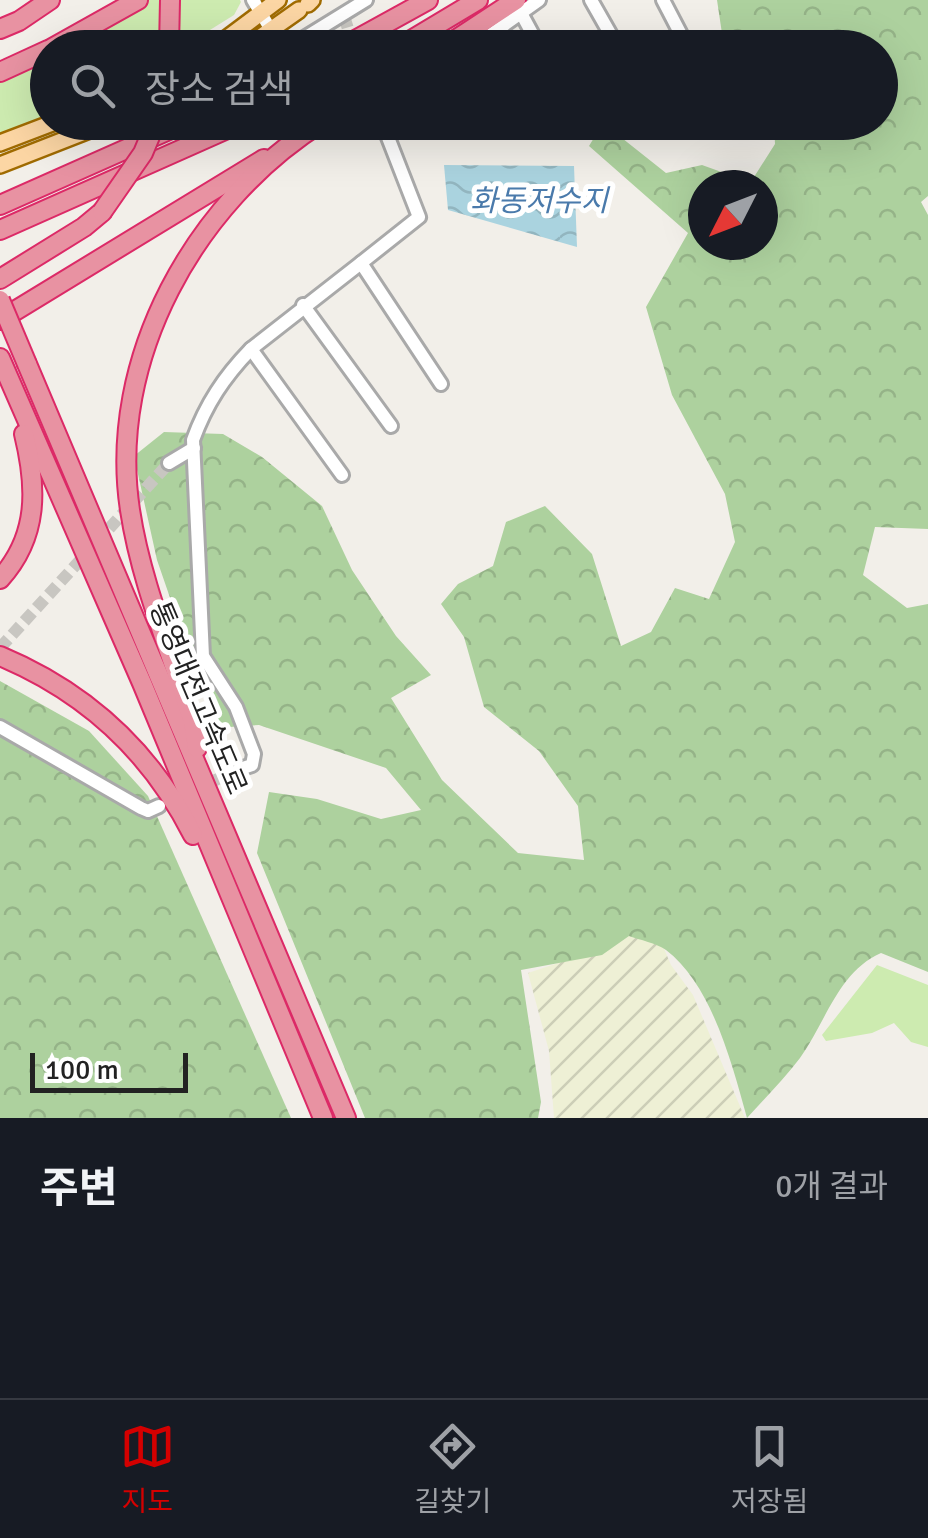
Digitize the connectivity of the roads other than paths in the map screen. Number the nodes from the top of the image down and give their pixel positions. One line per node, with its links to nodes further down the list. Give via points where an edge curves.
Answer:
1 (50, 0): 14 (highway)
2 (138, 0): 15 (highway)
3 (170, 0): 16 (highway)
4 (278, 0): 13 (main road)
5 (366, 0): 19 (street)
6 (428, 0): 20 (highway)
7 (478, 0): 21 (highway)
8 (539, 0): 12 (street)
9 (591, 0): 25 (street)
10 (663, 0): 26 (street)
11 (306, 5): 18 (main road)
12 (518, 6): 22 (highway); 23 (street); 24 (street)
13 (258, 7): 17 (main road); 18 (street)
14 (0, 29)
15 (84, 30)
16 (169, 30)
17 (233, 30)
18 (271, 30)
19 (317, 30)
20 (374, 30)
21 (428, 30)
22 (476, 30)
23 (492, 30)
24 (531, 30)
25 (608, 30)
26 (679, 30)
27 (30, 58): 28 (highway)
28 (0, 72)
29 (30, 131): 37 (main road)
30 (64, 140): 38 (main road)
31 (146, 140): 39 (highway)
32 (148, 140): 42 (highway, bridge, via 102,212)
33 (202, 140): 40 (highway)
34 (294, 140): 45 (highway)
35 (297, 140): 57 (highway, via 220,215 179,273 150,333 127,420 126,476 136,545 193,722)
36 (389, 140): 41 (street, via 420,217)
37 (0, 142)
38 (0, 165)
39 (0, 205)
40 (0, 230)
41 (361, 262): 44 (street); 48 (street)
42 (0, 280)
43 (0, 300): 57 (highway, 통영대전고속도로, bridge)
44 (303, 305): 46 (street); 49 (street)
45 (0, 320)
46 (251, 349): 50 (street, via 204,410); 52 (street)
47 (4, 367): 53 (highway, via 30,458 34,510 24,544); 59 (highway, 통영대전고속도로)
48 (441, 384)
49 (391, 426)
50 (194, 448): 51 (street); 56 (street, via 203,656 250,737 252,765)
51 (169, 463)
52 (342, 475)
53 (0, 579)
54 (0, 656): 59 (highway, via 89,706 142,755 182,813)
55 (0, 727): 58 (street, via 141,808)
56 (240, 769)
57 (202, 773): 61 (highway, 통영대전고속도로)
58 (159, 806)
59 (246, 936): 60 (highway, 통영대전고속도로)
60 (323, 1118)
61 (346, 1118)

